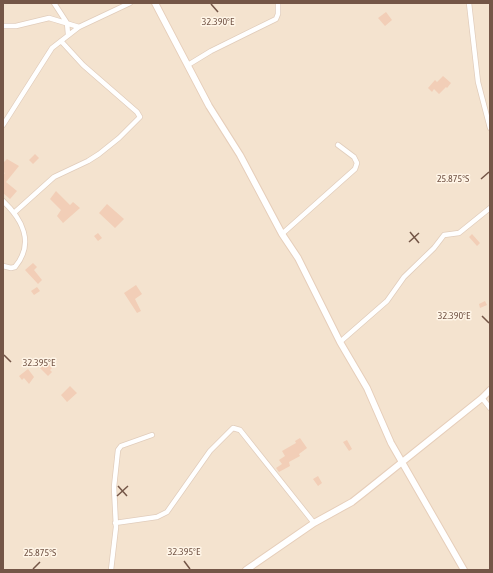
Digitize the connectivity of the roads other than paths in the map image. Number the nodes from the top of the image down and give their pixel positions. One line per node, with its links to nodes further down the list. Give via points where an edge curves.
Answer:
1 (54, 3): 6 (street)
2 (130, 3): 8 (street)
3 (155, 3): 11 (street)
4 (278, 3): 11 (street, via 276,19)
5 (469, 3): 12 (street, via 478,82)
6 (67, 23): 7 (street, via 49,18 16,26); 8 (street); 9 (street)
7 (3, 26)
8 (79, 27): 9 (street)
9 (68, 34): 10 (street)
10 (61, 40): 13 (street, via 52,48); 18 (street, via 140,117 119,138 88,162 54,177)
11 (188, 65): 19 (street, via 208,106 240,155)
12 (490, 123): 14 (street)
13 (3, 125)
14 (490, 128)
15 (338, 145): 19 (street, via 354,157 357,163 355,169)
16 (3, 201): 18 (street)
17 (490, 208): 21 (street, via 459,233 444,235 404,277 387,301)
18 (16, 212): 20 (street, via 25,236 25,249 15,266)
19 (282, 234): 21 (street, via 298,258)
20 (3, 266)
21 (340, 342): 26 (street, via 364,382)
22 (490, 390): 23 (street)
23 (482, 398): 24 (street); 26 (street)
24 (490, 408)
25 (152, 435): 27 (street, via 121,446 118,450 114,487)
26 (403, 463): 28 (street, via 352,502); 31 (street)
27 (116, 523): 28 (street, via 157,517 167,512 210,451 233,428 240,430); 29 (street)
28 (314, 523): 30 (street)
29 (111, 570)
30 (246, 570)
31 (464, 570)

